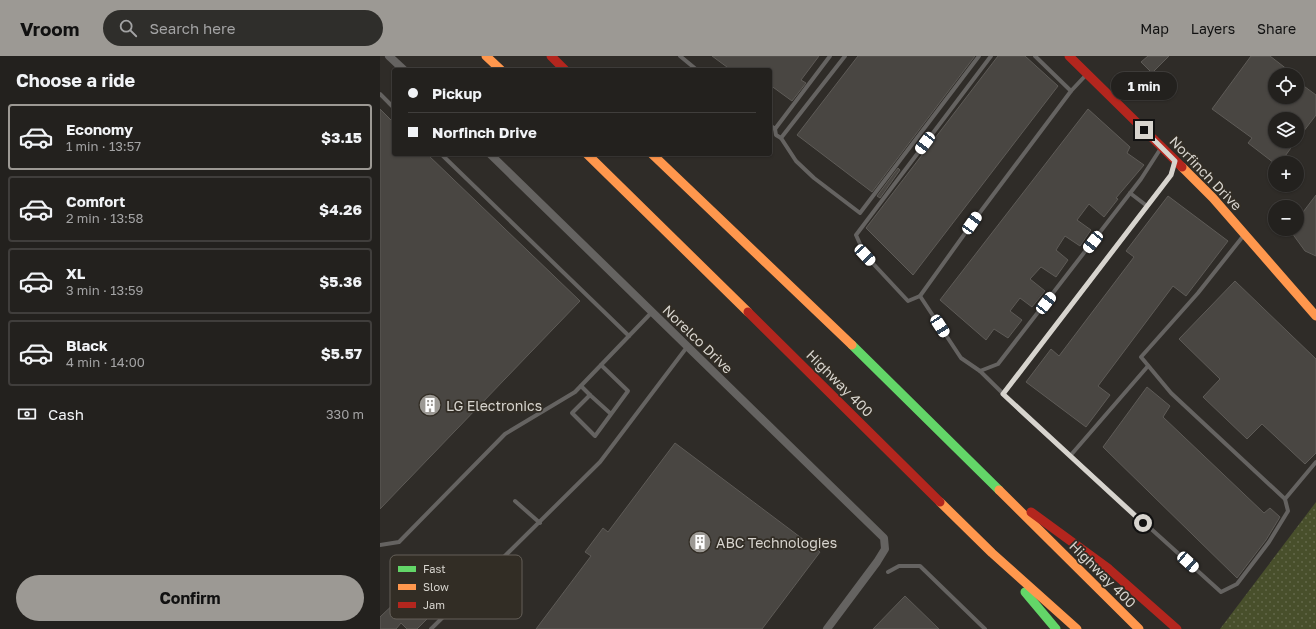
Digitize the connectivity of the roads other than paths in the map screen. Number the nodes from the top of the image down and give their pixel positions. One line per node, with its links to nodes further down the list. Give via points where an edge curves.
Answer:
1 (389, 56): 11 (street)
2 (486, 56): 12 (main road)
3 (551, 56): 13 (main road)
4 (680, 56): 14 (lane)
5 (830, 56): 20 (lane)
6 (845, 56): 21 (lane)
7 (979, 56): 21 (lane, via 860,213 814,178 796,161)
8 (991, 56): 31 (lane, via 856,235 865,255 908,301)
9 (1035, 56): 16 (lane)
10 (1069, 56): 15 (main road, Norfinch Drive)
11 (402, 68)
12 (499, 68)
13 (563, 68)
14 (695, 68)
15 (1087, 74): 16 (lane); 22 (main road, Norfinch Drive)
16 (1071, 91): 31 (lane)
17 (380, 94): 18 (lane)
18 (392, 106)
19 (772, 127): 20 (lane)
20 (775, 129): 21 (lane, via 776,135)
21 (780, 138)
22 (1161, 147): 27 (main road, Norfinch Drive); 28 (lane)
23 (444, 156): 34 (lane)
24 (492, 156): 32 (street, Norelco Drive)
25 (589, 156): 50 (main road, Highway 400)
26 (654, 156): 45 (main road, Highway 400, via 826,320)
27 (1175, 161): 29 (lane, via 1171,175); 30 (main road, Norfinch Drive, via 1213,198)
28 (1130, 193): 29 (lane); 38 (lane, via 998,364)
29 (1147, 206): 40 (lane)
30 (1244, 234): 33 (main road, Norfinch Drive); 37 (lane, via 1198,293 1141,357)
31 (920, 296): 38 (lane, via 961,358)
32 (652, 312): 34 (lane); 35 (street, Norelco Drive)
33 (1316, 316)
34 (629, 336): 36 (lane)
35 (687, 347): 48 (lane, via 600,462); 55 (street, Norelco Drive, via 884,538 885,549 870,573)
36 (601, 365): 39 (lane); 42 (lane, via 628,391)
37 (1148, 366): 43 (lane); 46 (lane, via 1171,393)
38 (980, 371): 40 (lane)
39 (581, 386): 41 (lane); 49 (lane, via 505,434 399,542)
40 (1003, 394): 43 (lane)
41 (590, 395): 42 (lane); 42 (lane, via 572,413 595,436)
42 (611, 414)
43 (1070, 456): 46 (lane, via 1221,592 1237,584 1270,542 1288,512)
44 (1316, 462): 46 (lane)
45 (994, 486): 59 (main road, Highway 400); 60 (main road, via 1109,569)
46 (1286, 499)
47 (515, 501): 48 (lane)
48 (540, 523): 51 (lane)
49 (380, 545)
50 (992, 553): 57 (main road); 58 (main road, Highway 400)
51 (507, 555)
52 (888, 572): 56 (lane, via 899,566 920,566)
53 (441, 619): 54 (lane)
54 (431, 629)
55 (827, 629)
56 (985, 629)
57 (1056, 629)
58 (1077, 629)
59 (1139, 629)
60 (1177, 629)

